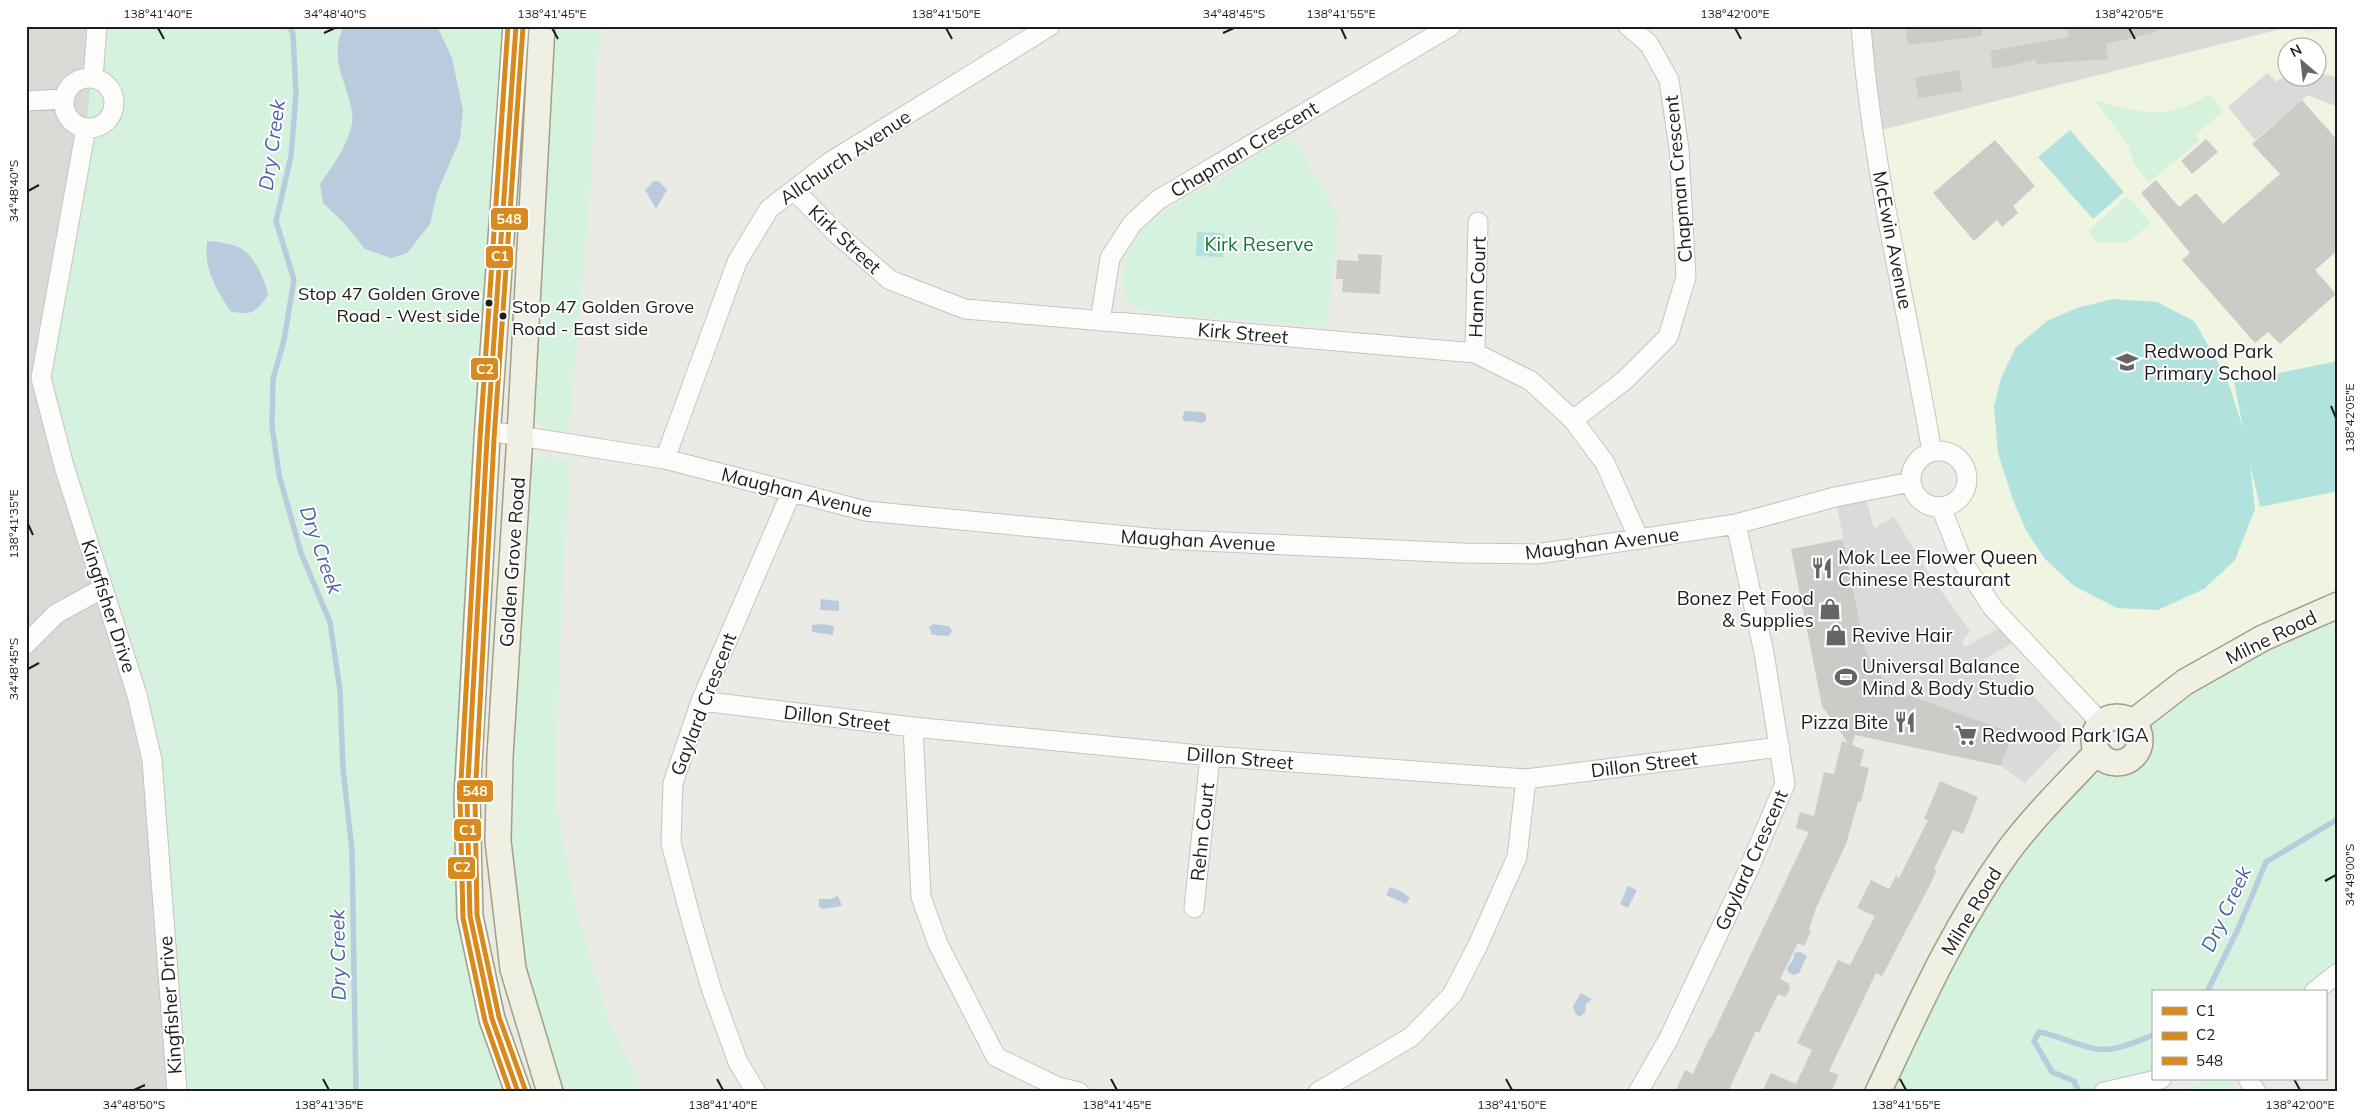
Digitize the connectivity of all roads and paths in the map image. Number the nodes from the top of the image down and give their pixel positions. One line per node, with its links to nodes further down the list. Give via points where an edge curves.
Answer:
1 (97, 26): 8 (street)
2 (516, 26): 18 (main road, Golden Grove Road)
3 (542, 26): 19 (main road, Golden Grove Road)
4 (1050, 26): 12 (street, Allchurch Avenue, via 830,162)
5 (1451, 26): 14 (street, Chapman Crescent, via 1158,200 1132,224 1110,258)
6 (1628, 26): 17 (street, Chapman Crescent, via 1650,44 1669,80 1679,149 1686,277 1668,337 1625,380)
7 (1861, 26): 20 (street, McEwin Avenue, via 1878,162)
8 (93, 78): 9 (street, via 71,85); 11 (street, via 108,86 114,102 109,118 103,124)
9 (64, 99): 10 (street); 11 (street, via 66,115 78,126)
10 (26, 101)
11 (86, 128): 16 (street, Kingfisher Drive)
12 (794, 190): 14 (street, Kirk Street, via 837,234 890,280 964,309); 21 (street, Allchurch Avenue, via 769,209 737,262)
13 (1478, 222): 15 (street, Hann Court)
14 (1100, 321): 15 (street, Kirk Street)
15 (1475, 353): 17 (street, Kirk Street, via 1531,381)
16 (34, 379): 27 (street, Kingfisher Drive)
17 (1573, 420): 26 (street, Kirk Street, via 1605,463)
18 (488, 431): 19 (street, Maughan Avenue); 44 (main road, Golden Grove Road, via 467,799 470,916 492,1018)
19 (520, 435): 21 (street, Maughan Avenue); 45 (main road, Golden Grove Road, via 500,756 498,841 513,969)
20 (1932, 452): 22 (street, via 1914,467); 24 (street, via 1958,458 1967,474 1959,500)
21 (665, 460): 23 (street, Maughan Avenue)
22 (1911, 482): 24 (street, via 1918,499 1933,507); 25 (street, Maughan Avenue, via 1835,497)
23 (791, 493): 26 (street, Maughan Avenue, via 866,511 1159,539 1536,554); 30 (street, Gaylard Crescent)
24 (1941, 507): 31 (street, via 1962,561 1993,608)
25 (1736, 524): 26 (street, Maughan Avenue); 34 (street, Gaylard Crescent)
26 (1639, 539)
27 (103, 588): 29 (street, via 56,614); 43 (street, Kingfisher Drive, via 137,695 152,760)
28 (2338, 605): 32 (main road, Milne Road, via 2263,638 2185,682)
29 (26, 644)
30 (701, 701): 33 (street, Dillon Street); 46 (street, Gaylard Crescent, via 673,783 670,842 712,991 738,1062)
31 (2101, 723): 32 (main road, via 2120,717); 35 (main road, via 2094,737)
32 (2132, 723): 35 (main road, via 2140,737 2137,752 2132,758 2109,762)
33 (913, 727): 36 (street, Dillon Street); 47 (street, via 921,897 938,944 996,1057)
34 (1780, 747): 37 (street, Dillon Street); 49 (street, Gaylard Crescent, via 1785,784 1668,1040)
35 (2097, 752): 50 (main road, Milne Road, via 2044,806 1983,887 1953,936)
36 (1210, 756): 37 (street, Dillon Street); 38 (street, Rehn Court)
37 (1526, 779): 48 (street, via 1517,857 1452,996 1411,1037)
38 (1194, 908)
39 (2338, 973): 40 (street)
40 (2317, 990)
41 (2157, 1080): 51 (street)
42 (2249, 1080): 52 (street)
43 (177, 1092)
44 (518, 1092)
45 (550, 1092)
46 (756, 1092)
47 (1078, 1092)
48 (1318, 1092)
49 (1638, 1092)
50 (1878, 1092)
51 (2104, 1092)
52 (2256, 1092)

